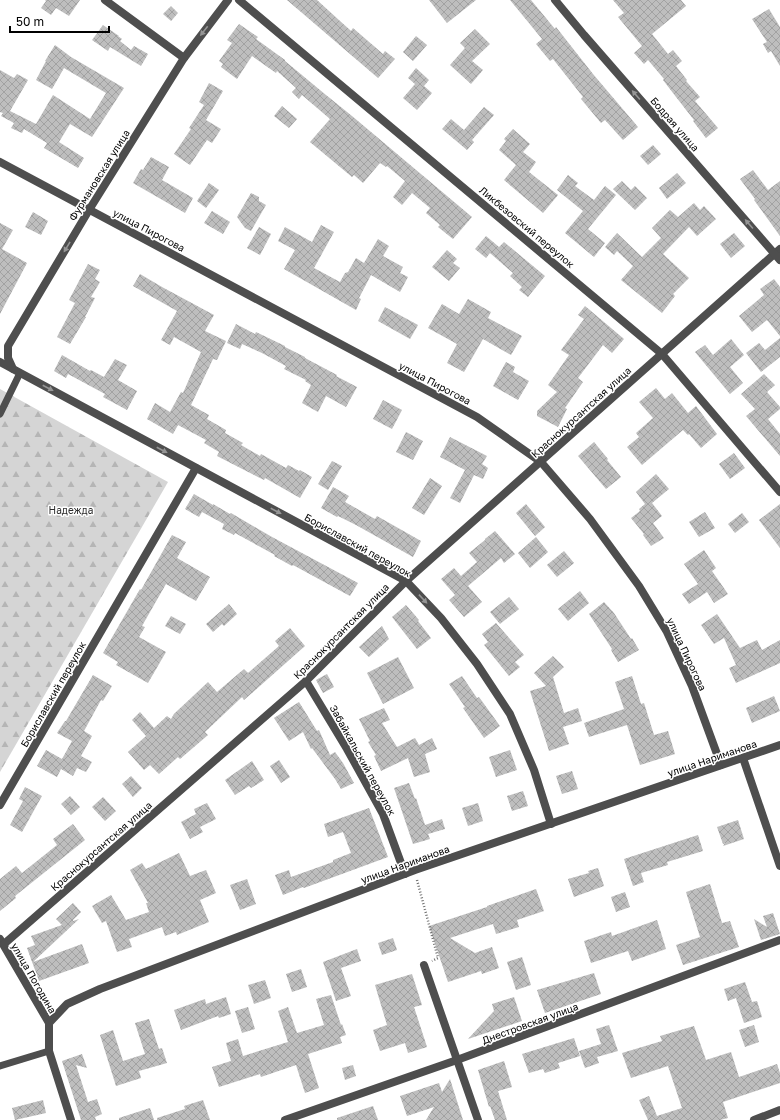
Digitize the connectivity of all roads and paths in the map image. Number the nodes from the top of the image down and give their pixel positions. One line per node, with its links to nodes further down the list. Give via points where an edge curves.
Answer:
1 (105, 0): 5 (street)
2 (228, 0): 5 (street, Фурмановская улица, one-way to 5)
3 (239, 0): 9 (street, Ликбезовский переулок)
4 (555, 0): 8 (street, Бодрая улица, one-way to 4)
5 (184, 58): 7 (street, Фурмановская улица)
6 (0, 162): 7 (street, улица Пирогова)
7 (89, 210): 11 (street, Фурмановская улица, one-way to 11, via 8,346 8,358); 13 (street, улица Пирогова, via 477,417)
8 (778, 254): 9 (street, Краснокурсантская улица)
9 (662, 354): 13 (street, Краснокурсантская улица); 15 (street, Ликбезовский переулок)
10 (0, 362): 11 (street, Бориславский переулок)
11 (17, 371): 12 (lane); 14 (street, Бориславский переулок, one-way to 14)
12 (0, 414)
13 (541, 462): 16 (street, Краснокурсантская улица); 20 (street, улица Пирогова, via 590,519 640,586 667,632 692,686)
14 (196, 468): 16 (street, Бориславский переулок, one-way to 16); 21 (street, Бориславский переулок)
15 (780, 492)
16 (406, 581): 17 (street, Краснокурсантская улица); 22 (street, Бориславский переулок, one-way to 22, via 441,618 477,664 510,714 534,770)
17 (306, 681): 25 (street, Забайкальский переулок, via 383,814); 27 (street, Краснокурсантская улица)
18 (780, 745): 19 (street, улица Нариманова)
19 (743, 758): 20 (street, улица Нариманова); 23 (street)
20 (721, 765): 22 (street, улица Нариманова)
21 (0, 805)
22 (552, 824): 24 (street, улица Нариманова)
23 (780, 866)
24 (415, 870): 25 (street, улица Нариманова); 28 (path, via 438,958)
25 (405, 874): 29 (street, улица Нариманова, via 100,989 67,1004)
26 (780, 940): 31 (street, Днестровская улица)
27 (2, 941): 29 (street, улица Погодина)
28 (424, 965): 31 (street)
29 (49, 1023): 30 (street, улица Погодина)
30 (49, 1051): 32 (lane); 34 (street, улица Погодина)
31 (457, 1060): 35 (street, Днестровская улица); 36 (street)
32 (0, 1066)
33 (780, 1110): 37 (street)
34 (71, 1120)
35 (285, 1120)
36 (478, 1120)
37 (754, 1120)

